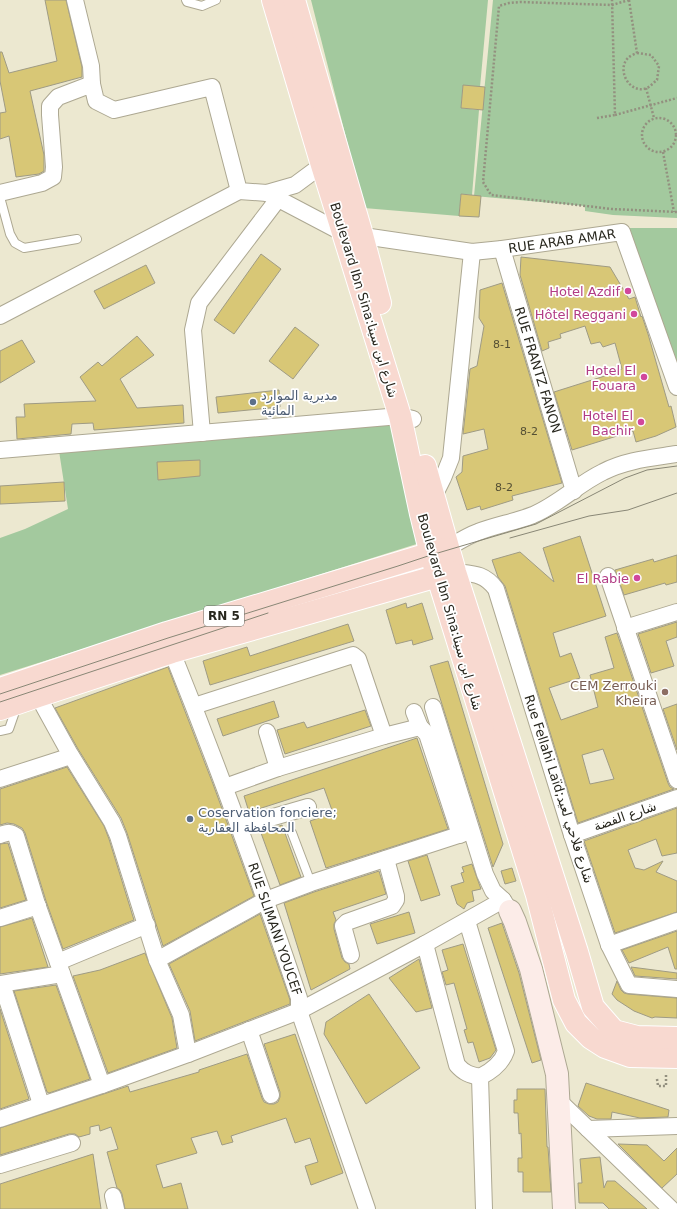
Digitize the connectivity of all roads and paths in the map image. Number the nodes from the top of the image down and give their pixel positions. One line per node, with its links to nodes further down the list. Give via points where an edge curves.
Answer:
1 (75, 0): 10 (street, via 91,66)
2 (186, 0): 3 (lane, via 202,6)
3 (216, 0)
4 (273, 0): 19 (main road, Boulevard Ibn Sina:شارع ابن سينا)
5 (294, 0): 25 (main road)
6 (612, 0): 8 (path)
7 (629, 0): 8 (path); 9 (path)
8 (612, 5): 14 (path); 24 (path, via 520,2 498,6 483,182 491,195)
9 (637, 53): 11 (path, via 651,55 659,66 657,80); 11 (path, via 629,58 624,66 624,75 628,83 637,88)
10 (92, 84): 20 (street, via 96,100 114,110 212,87); 21 (street, via 58,97 50,106 53,178)
11 (646, 88): 13 (path)
12 (677, 98): 13 (path)
13 (651, 105): 14 (path); 16 (path)
14 (615, 115): 15 (path)
15 (597, 118)
16 (654, 118): 17 (path, via 664,118 672,124); 18 (path, via 645,124 641,134 644,144 652,151)
17 (677, 133): 18 (path, via 673,145)
18 (663, 152): 24 (path)
19 (322, 165): 22 (street); 25 (main road, Boulevard Ibn Sina:شارع ابن سينا)
20 (239, 191): 22 (street); 29 (street)
21 (0, 193)
22 (273, 196): 25 (street, RUE ARAB AMAR); 32 (street, via 199,302 193,330)
23 (0, 197): 26 (lane, via 10,234 19,246 24,248)
24 (676, 212)
25 (356, 238): 28 (street, RUE ARAB AMAR); 31 (main road, Boulevard Ibn Sina:شارع ابن سينا)
26 (77, 239)
27 (502, 249): 28 (street, RUE ARAB AMAR); 30 (street, RUE ARAB AMAR, via 622,232); 35 (street, RUE FRANTZ FANON)
28 (472, 252): 36 (street, via 451,458)
29 (0, 316)
30 (676, 382)
31 (406, 418): 32 (street); 36 (main road, Boulevard Ibn Sina:شارع ابن سينا); 37 (main road, Boulevard Ibn Sina:شارع ابن سينا, via 421,514)
32 (202, 433): 33 (street)
33 (0, 450)
34 (677, 454): 35 (street, via 620,465 593,477)
35 (574, 491): 37 (street, via 539,512 478,532)
36 (433, 498): 37 (main road, Boulevard Ibn Sina:شارع ابن سينا)
37 (440, 551): 38 (main road, Boulevard Ibn Sina:شارع ابن سينا); 43 (main road, RN 5, via 167,633)
38 (446, 574): 42 (main road, RN 5); 61 (street, Rue Fellahi Laïd;شارع فلاحي لعيد, via 477,574 496,589); 74 (main road, Boulevard Ibn Sina:شارع ابن سينا); 77 (main road, Boulevard Ibn Sina:شارع ابن سينا)
39 (608, 576): 41 (street)
40 (677, 612): 41 (street)
41 (625, 628): 54 (street)
42 (172, 652): 44 (main road, RN 5); 46 (street, RUE SLIMANI YOUCEF)
43 (0, 689)
44 (38, 696): 45 (main road, RN 5); 51 (street)
45 (9, 706): 48 (lane, via 9,729)
46 (194, 706): 50 (street, via 353,654 369,674); 55 (street, RUE SLIMANI YOUCEF)
47 (433, 707): 60 (street)
48 (0, 732)
49 (266, 732): 52 (street)
50 (384, 736): 52 (street); 60 (street, via 417,720 427,734)
51 (72, 756): 53 (street); 71 (street, via 112,822)
52 (278, 768): 55 (street)
53 (0, 779)
54 (677, 780)
55 (225, 787): 58 (street, RUE SLIMANI YOUCEF)
56 (677, 798): 61 (street, شارع الفضة)
57 (308, 807): 58 (street)
58 (240, 827): 65 (street, RUE SLIMANI YOUCEF)
59 (292, 833): 64 (lane)
60 (466, 833): 63 (street); 66 (street, via 493,891)
61 (572, 835): 73 (street, Rue Fellahi Laïd;شارع فلاحي لعيد)
62 (0, 836): 67 (street, via 9,832 16,836)
63 (386, 859): 64 (street); 75 (street, via 396,900 392,906 343,926)
64 (312, 883): 65 (street)
65 (266, 900): 76 (street); 82 (street, RUE SLIMANI YOUCEF, via 299,998)
66 (506, 905): 69 (street); 79 (street, via 516,922)
67 (38, 906): 68 (street); 78 (street)
68 (0, 918)
69 (467, 921): 72 (street); 87 (street, via 506,1051 496,1067)
70 (677, 921): 73 (street)
71 (147, 925): 76 (street); 78 (street)
72 (424, 944): 82 (street); 87 (street, via 457,1066 463,1073)
73 (609, 945): 81 (street, Rue Fellahi Laïd;شارع فلاحي لعيد, via 629,985)
74 (577, 952): 77 (street); 84 (main road, Boulevard Ibn Sina:شارع ابن سينا, via 593,1007 614,1031 638,1037)
75 (351, 955)
76 (157, 960): 85 (street, via 180,1015)
77 (554, 960): 79 (street); 86 (main road, Boulevard Ibn Sina:شارع ابن سينا, via 564,1000 576,1023 591,1038 605,1047 630,1056)
78 (60, 968): 80 (street); 89 (street)
79 (531, 969): 91 (street, via 557,1074)
80 (1, 984): 92 (street)
81 (677, 989)
82 (299, 1011): 83 (street); 98 (street, RUE SLIMANI YOUCEF)
83 (249, 1030): 85 (street); 90 (street)
84 (677, 1038)
85 (188, 1054): 89 (street)
86 (672, 1065): 88 (path, via 666,1086 658,1086)
87 (480, 1077): 99 (street)
88 (657, 1078)
89 (102, 1085): 92 (street)
90 (271, 1095)
91 (558, 1100): 95 (street); 100 (street)
92 (41, 1104): 93 (street)
93 (0, 1118)
94 (677, 1126): 95 (street)
95 (588, 1129): 101 (street)
96 (72, 1143): 97 (street)
97 (0, 1165)
98 (367, 1209)
99 (484, 1209)
100 (564, 1209)
101 (671, 1209)

